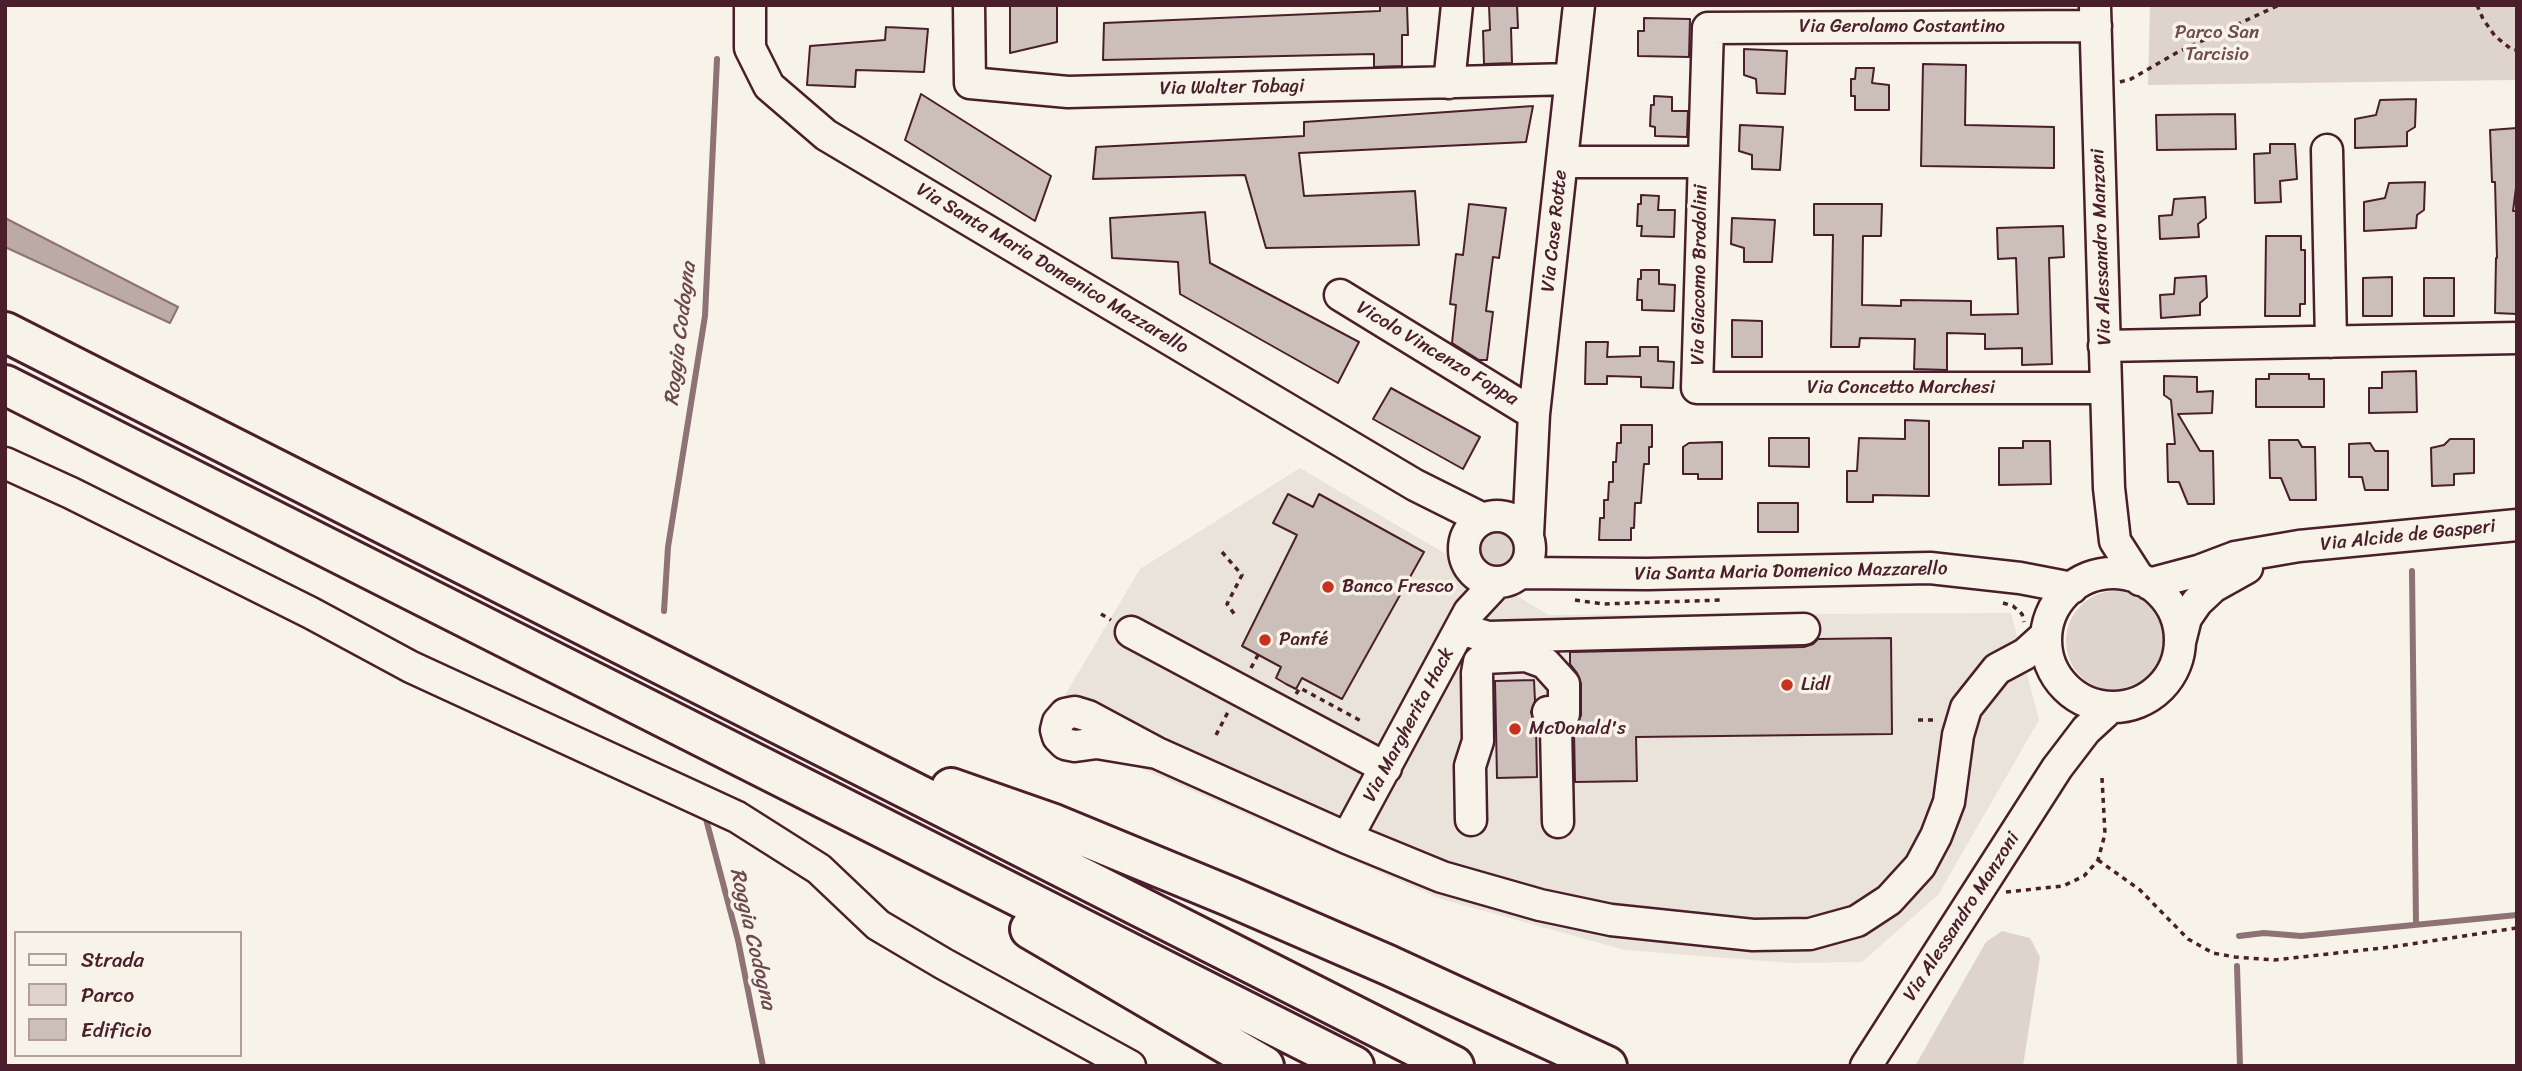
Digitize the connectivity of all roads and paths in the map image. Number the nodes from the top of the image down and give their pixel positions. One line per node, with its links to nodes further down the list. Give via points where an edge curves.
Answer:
1 (750, 5): 28 (street, Via Santa Maria Domenico Mazzarello, via 750,48 769,86 826,135)
2 (969, 5): 12 (street, Via Walter Tobagi, via 970,83 1068,92)
3 (1457, 5): 12 (street)
4 (1579, 5): 11 (street, Via Case Rotte)
5 (2279, 5): 13 (path, via 2132,79)
6 (2477, 5): 10 (path, via 2495,36)
7 (2096, 15): 8 (street, Via Gerolamo Costantino); 21 (street, Via Alessandro Manzoni)
8 (1811, 16): 9 (street, Via Gerolamo Costantino)
9 (1708, 28): 16 (street, Via Giacomo Brodolini)
10 (2517, 50)
11 (1571, 79): 12 (street, Via Walter Tobagi); 15 (street, Via Case Rotte)
12 (1449, 83)
13 (2109, 85)
14 (2327, 150): 20 (street)
15 (1562, 162): 16 (street, Via Giacomo Brodolini); 25 (street, Via Case Rotte)
16 (1703, 162): 23 (street, Via Giacomo Brodolini)
17 (1340, 295): 25 (street, Vicolo Vincenzo Foppa)
18 (5, 332): 49 (highway)
19 (2517, 338): 20 (street)
20 (2331, 342): 21 (street)
21 (2104, 346): 24 (street, Via Alessandro Manzoni)
22 (5, 385): 54 (highway)
23 (1697, 388): 24 (street, Via Concetto Marchesi)
24 (2106, 388): 29 (street, Via Alessandro Manzoni)
25 (1534, 414): 26 (street, Via Case Rotte)
26 (1531, 456): 30 (street, Via Case Rotte, via 1510,499); 32 (street, Via Case Rotte)
27 (5, 463): 61 (street, via 423,672 737,817 819,869 878,925)
28 (1415, 485): 30 (street, Via Santa Maria Domenico Mazzarello); 35 (street, Via Santa Maria Domenico Mazzarello)
29 (2109, 488): 38 (street, Via Alessandro Manzoni, via 2115,541); 39 (street, Via Alessandro Manzoni, via 2098,550)
30 (1486, 518): 32 (street, via 1511,518); 35 (street, via 1469,531)
31 (2517, 525): 33 (street, Via Alcide de Gasperi)
32 (1528, 537): 35 (street, via 1529,559); 36 (street, Via Santa Maria Domenico Mazzarello, via 1564,564)
33 (2299, 547): 38 (street, Via Alcide de Gasperi, via 2235,557 2198,571); 45 (street, Via Alcide de Gasperi, via 2213,587 2191,610)
34 (1222, 552): 40 (path, via 1242,575 1227,604)
35 (1488, 568): 36 (street, Via Santa Maria Domenico Mazzarello); 41 (street)
36 (1595, 572): 37 (street, Via Santa Maria Domenico Mazzarello, via 1930,568)
37 (1987, 575): 39 (street, Via Santa Maria Domenico Mazzarello); 44 (street, Via Santa Maria Domenico Mazzarello, via 2026,598)
38 (2144, 582): 39 (street, via 2110,573); 45 (street, via 2172,608)
39 (2076, 585): 44 (street, via 2054,609)
40 (1234, 615)
41 (1465, 620): 42 (street, via 1488,637); 51 (street, Via Margherita Hack)
42 (1804, 629)
43 (1130, 632): 51 (street)
44 (2047, 633): 46 (street); 47 (street, via 2049,659)
45 (2180, 642): 48 (street, via 2174,668 2159,689 2139,702)
46 (1985, 681): 47 (street, via 2018,675); 57 (street, via 1966,708 1949,802 1920,866 1889,900 1857,921 1810,934 1754,935 1599,918 1442,877)
47 (2061, 682): 48 (street, via 2085,701); 52 (street, Via Alessandro Manzoni, via 2066,723)
48 (2112, 707): 52 (street, Via Alessandro Manzoni, via 2086,730)
49 (807, 738): 64 (highway); 65 (highway, via 1079,835 1388,965)
50 (1157, 753): 57 (street)
51 (1386, 768): 57 (street, Via Margherita Hack)
52 (2057, 768): 59 (street, Via Alessandro Manzoni)
53 (2102, 778): 58 (path, via 2105,834)
54 (787, 780): 62 (highway); 63 (highway)
55 (1471, 820): 56 (street, via 1470,766 1478,741 1479,663 1526,656 1545,663 1564,684 1564,714 1556,728)
56 (1558, 821)
57 (1347, 838)
58 (2098, 860): 59 (path, via 2084,876 2063,886); 60 (path, via 2140,890 2188,939 2213,953 2235,957 2274,960)
59 (1976, 895): 66 (street, Via Alessandro Manzoni)
60 (2517, 929)
61 (1130, 1066)
62 (1264, 1066)
63 (1354, 1066)
64 (1454, 1066)
65 (1606, 1066)
66 (1866, 1066)

